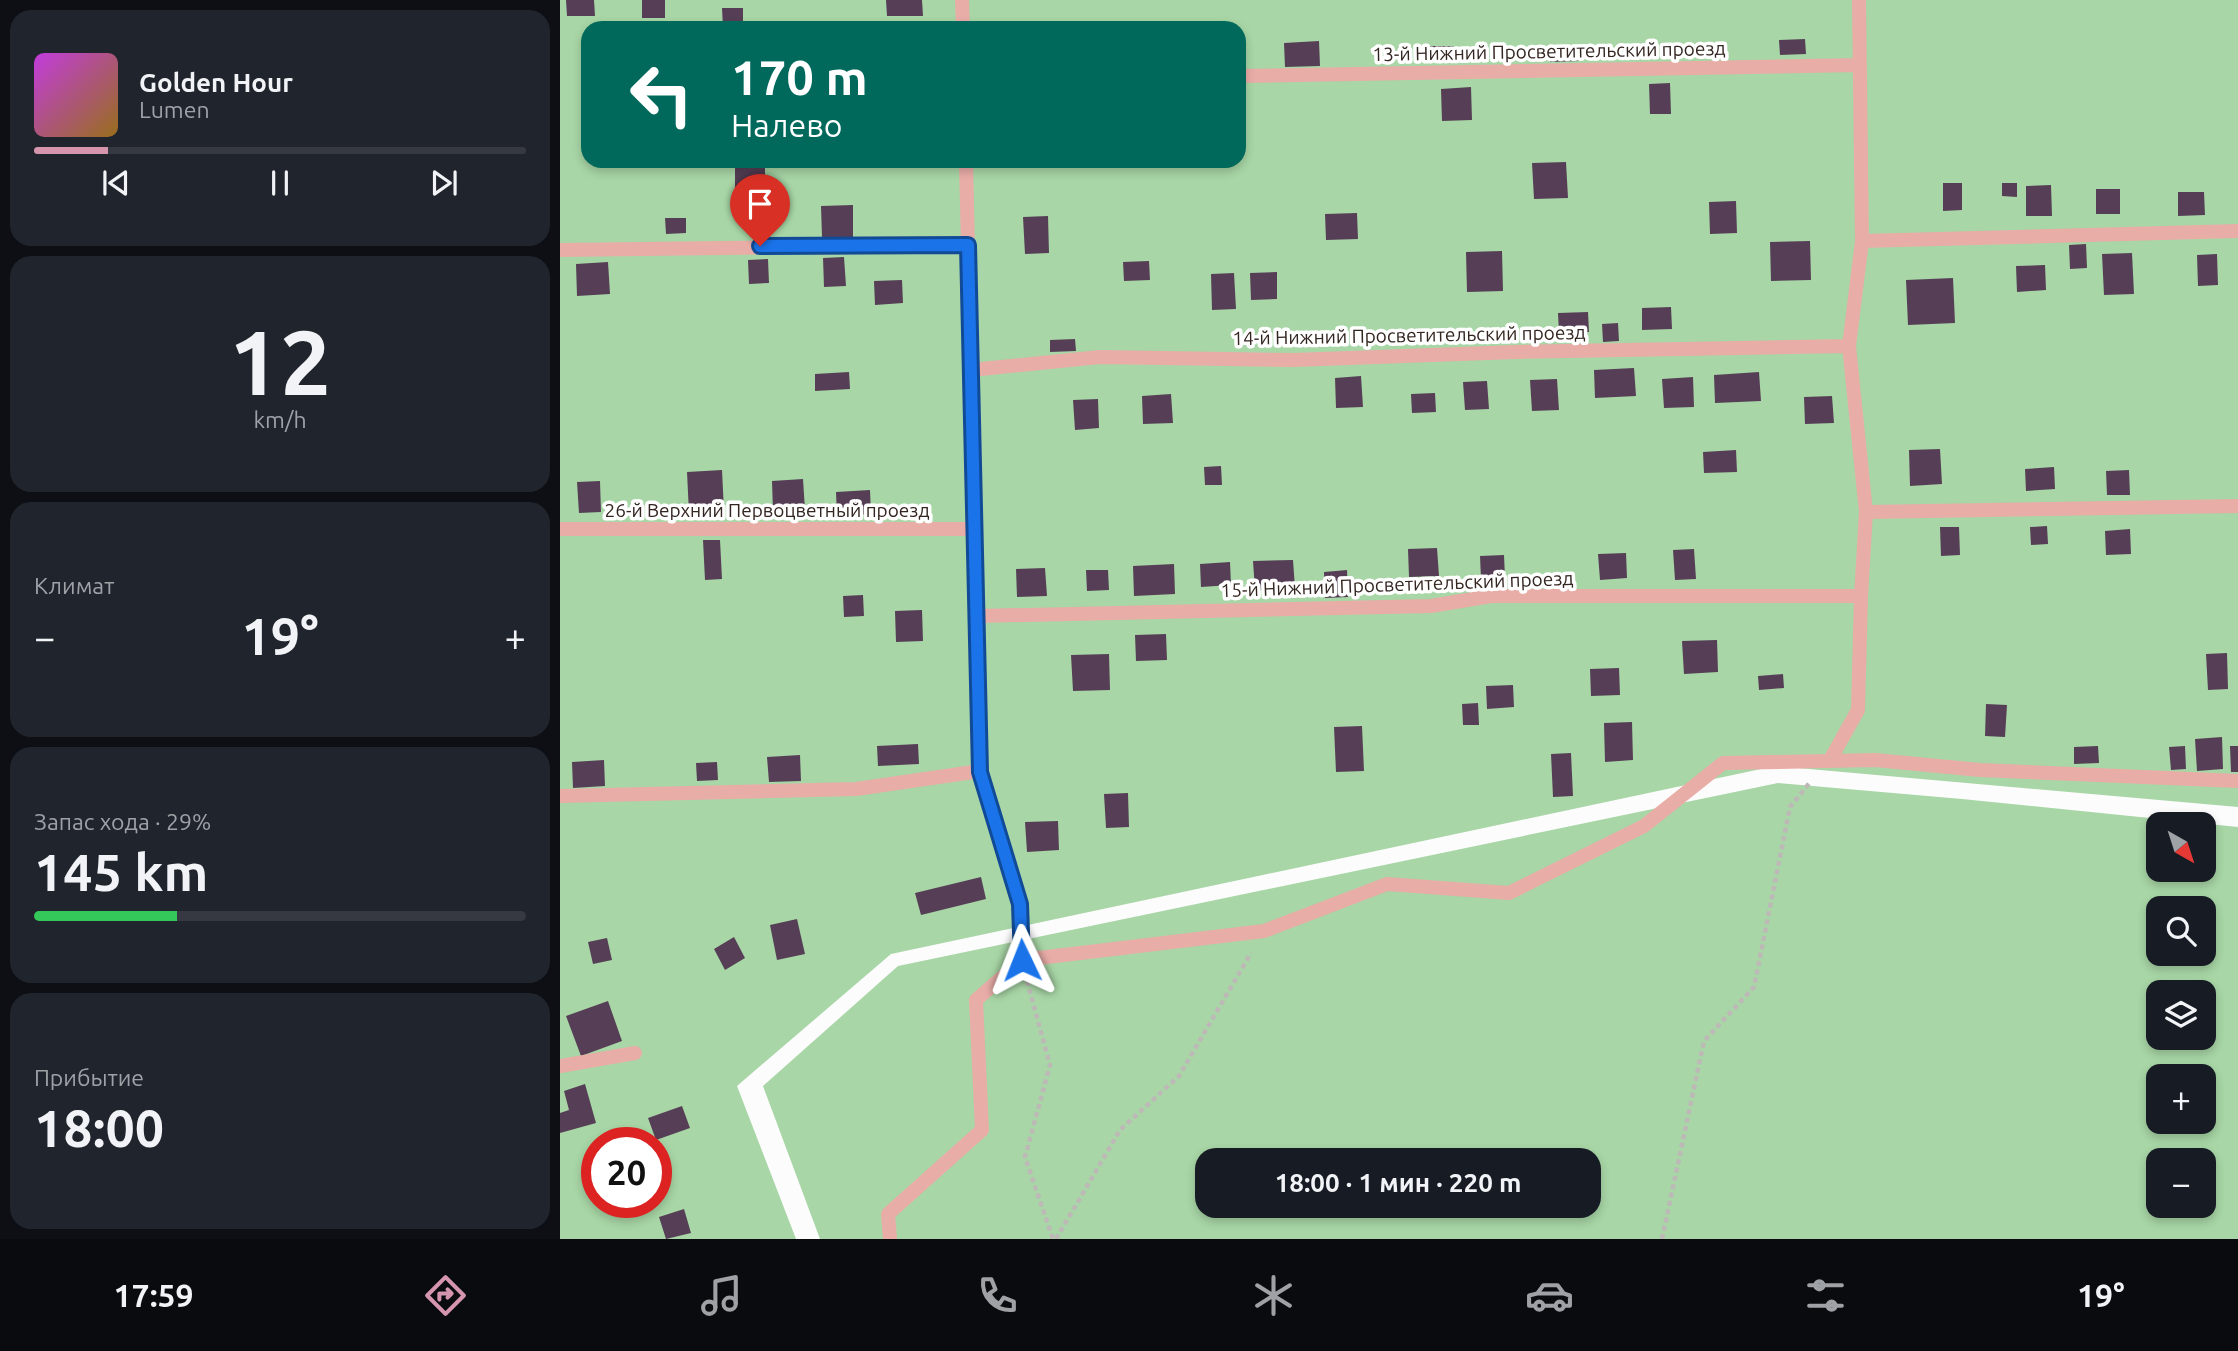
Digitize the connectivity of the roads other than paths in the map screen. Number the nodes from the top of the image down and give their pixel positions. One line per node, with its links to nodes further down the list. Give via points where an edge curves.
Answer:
1 (962, 0): 3 (lane)
2 (1859, 0): 4 (lane)
3 (963, 21)
4 (1859, 65): 5 (lane, 13-й Нижний Просветительский проезд); 8 (lane)
5 (1246, 76)
6 (966, 168): 9 (lane)
7 (2238, 231): 8 (lane)
8 (1862, 240): 11 (lane)
9 (968, 245): 10 (lane); 12 (lane)
10 (560, 250)
11 (1849, 346): 12 (lane, 14-й Нижний Просветительский проезд, via 1293,360 1100,357); 14 (lane)
12 (971, 370): 16 (lane)
13 (2238, 506): 14 (lane)
14 (1866, 512): 17 (lane)
15 (560, 529): 16 (lane, 26-й Верхний Первоцветный проезд)
16 (974, 529): 18 (lane)
17 (1861, 596): 18 (lane, 15-й Нижний Просветительский проезд, via 1491,596 1432,606); 19 (lane, via 1858,710)
18 (977, 616): 20 (lane)
19 (1830, 760): 21 (lane); 23 (lane, via 1723,763 1644,826 1509,893 1387,884 1264,931)
20 (980, 772): 22 (lane, via 856,789); 23 (lane, via 1020,904)
21 (2238, 781)
22 (560, 796)
23 (1022, 960): 26 (lane, via 976,1000 982,1130 888,1214)
24 (635, 1053): 25 (lane)
25 (560, 1066)
26 (890, 1239)

